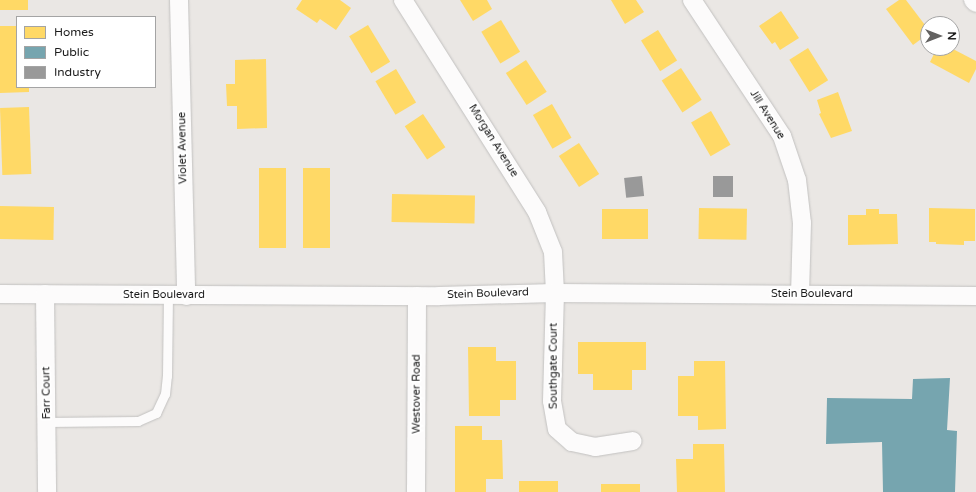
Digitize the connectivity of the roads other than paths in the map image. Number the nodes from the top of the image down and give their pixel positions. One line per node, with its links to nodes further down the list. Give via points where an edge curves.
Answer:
1 (179, 0): 11 (street, Violet Avenue)
2 (403, 0): 6 (street, Morgan Avenue, via 537,212 553,252)
3 (692, 0): 7 (street, Jill Avenue, via 782,136 797,180 802,223)
4 (973, 0): 5 (street)
5 (976, 3)
6 (555, 293): 7 (street, Stein Boulevard); 12 (street, Stein Boulevard); 15 (street, Southgate Court, via 552,401 557,429 572,442 595,447)
7 (800, 293): 13 (street, Stein Boulevard)
8 (0, 294): 9 (street, Stein Boulevard)
9 (46, 294): 10 (street, Stein Boulevard); 14 (street, Farr Court)
10 (168, 296): 11 (street, Stein Boulevard); 14 (lane, via 167,376 165,394 156,413 138,420)
11 (186, 296): 12 (street, Stein Boulevard)
12 (417, 296): 17 (street, Westover Road)
13 (976, 296)
14 (47, 422): 16 (street, Farr Court)
15 (633, 441)
16 (47, 492)
17 (416, 492)

